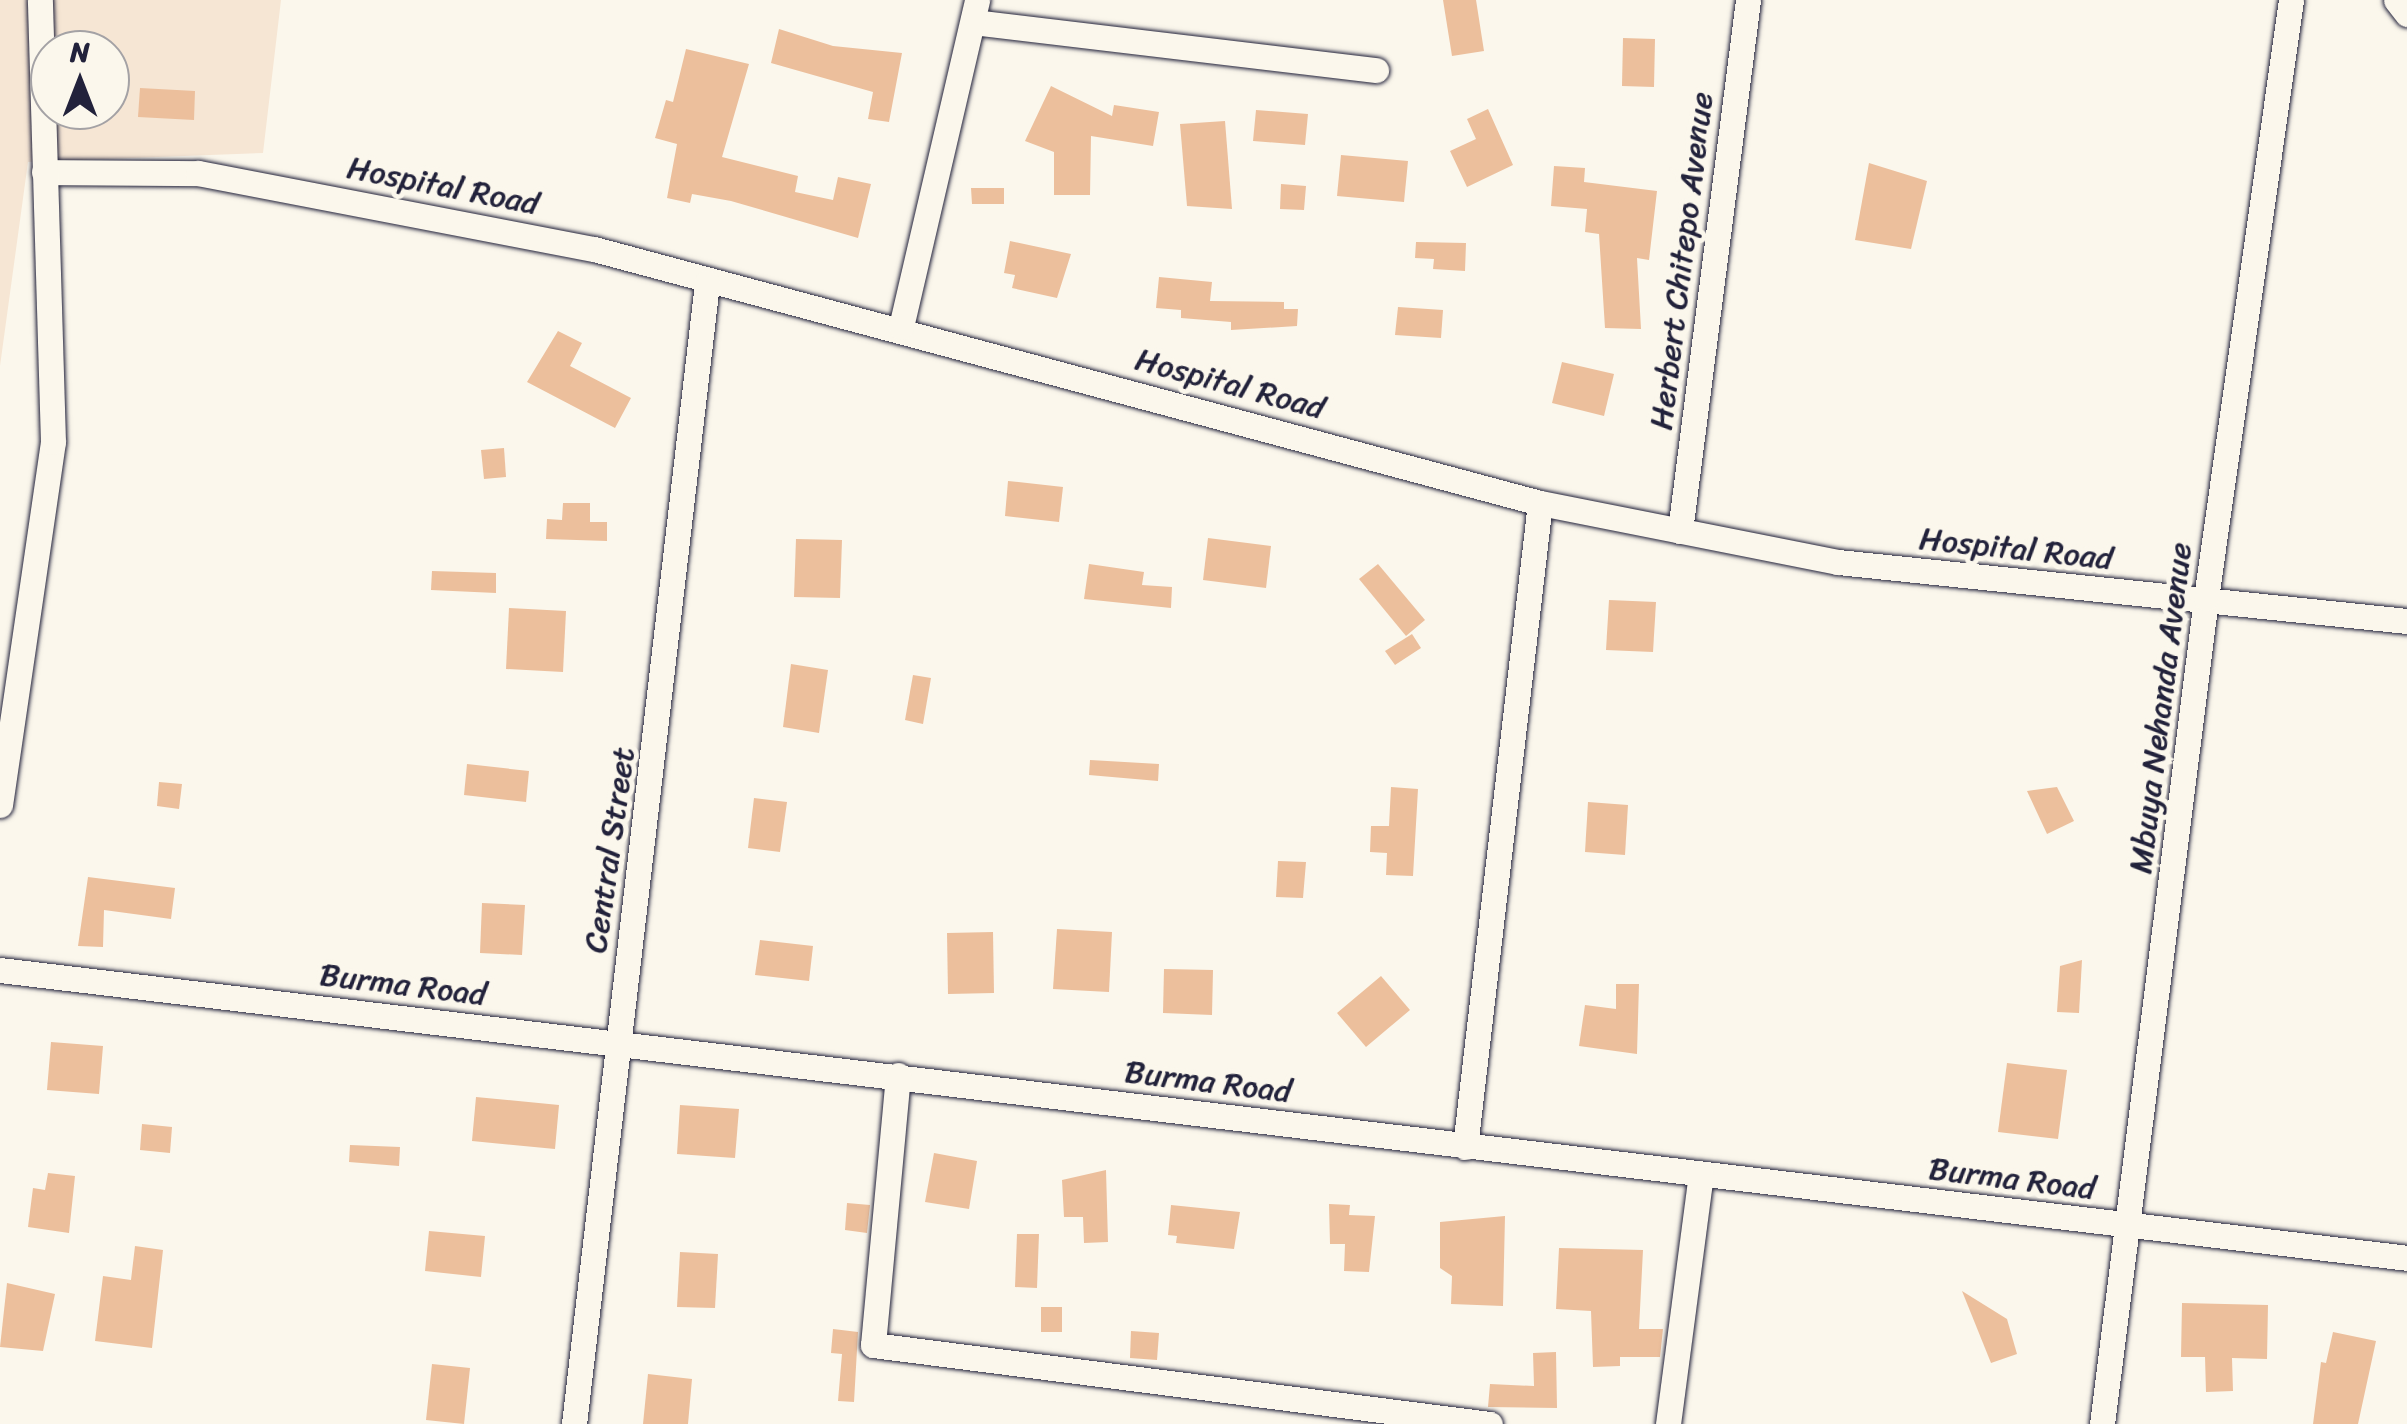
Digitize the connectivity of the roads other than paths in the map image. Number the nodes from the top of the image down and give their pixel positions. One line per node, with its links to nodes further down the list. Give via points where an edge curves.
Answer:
1 (40, 0): 8 (street)
2 (1748, 0): 12 (street, Herbert Chitepo Avenue)
3 (2291, 0): 13 (street, Mbuya Nehanda Avenue)
4 (2396, 0): 6 (street)
5 (975, 11): 7 (street); 10 (street)
6 (2407, 14)
7 (1376, 70)
8 (44, 172): 9 (street, Hospital Road, via 198,174 594,249); 15 (street, via 53,442)
9 (707, 284): 10 (street, Hospital Road); 17 (street, Central Street, via 661,713)
10 (900, 327): 11 (street, Hospital Road)
11 (1540, 503): 12 (street, Hospital Road); 19 (street)
12 (1680, 531): 13 (street, Hospital Road, via 1974,580)
13 (2206, 598): 14 (street, Hospital Road); 21 (street, Mbuya Nehanda Avenue)
14 (2407, 621)
15 (0, 805)
16 (0, 970): 17 (street, Burma Road)
17 (616, 1043): 18 (street, Burma Road); 23 (street, Central Street)
18 (898, 1075): 19 (street, Burma Road); 24 (street, via 873,1345)
19 (1465, 1148): 20 (street, Burma Road)
20 (1701, 1175): 21 (street, Burma Road); 25 (street)
21 (2127, 1226): 22 (street, Burma Road); 26 (street, Mbuya Nehanda Avenue)
22 (2407, 1258)
23 (574, 1424)
24 (1490, 1424)
25 (1668, 1424)
26 (2102, 1424)

